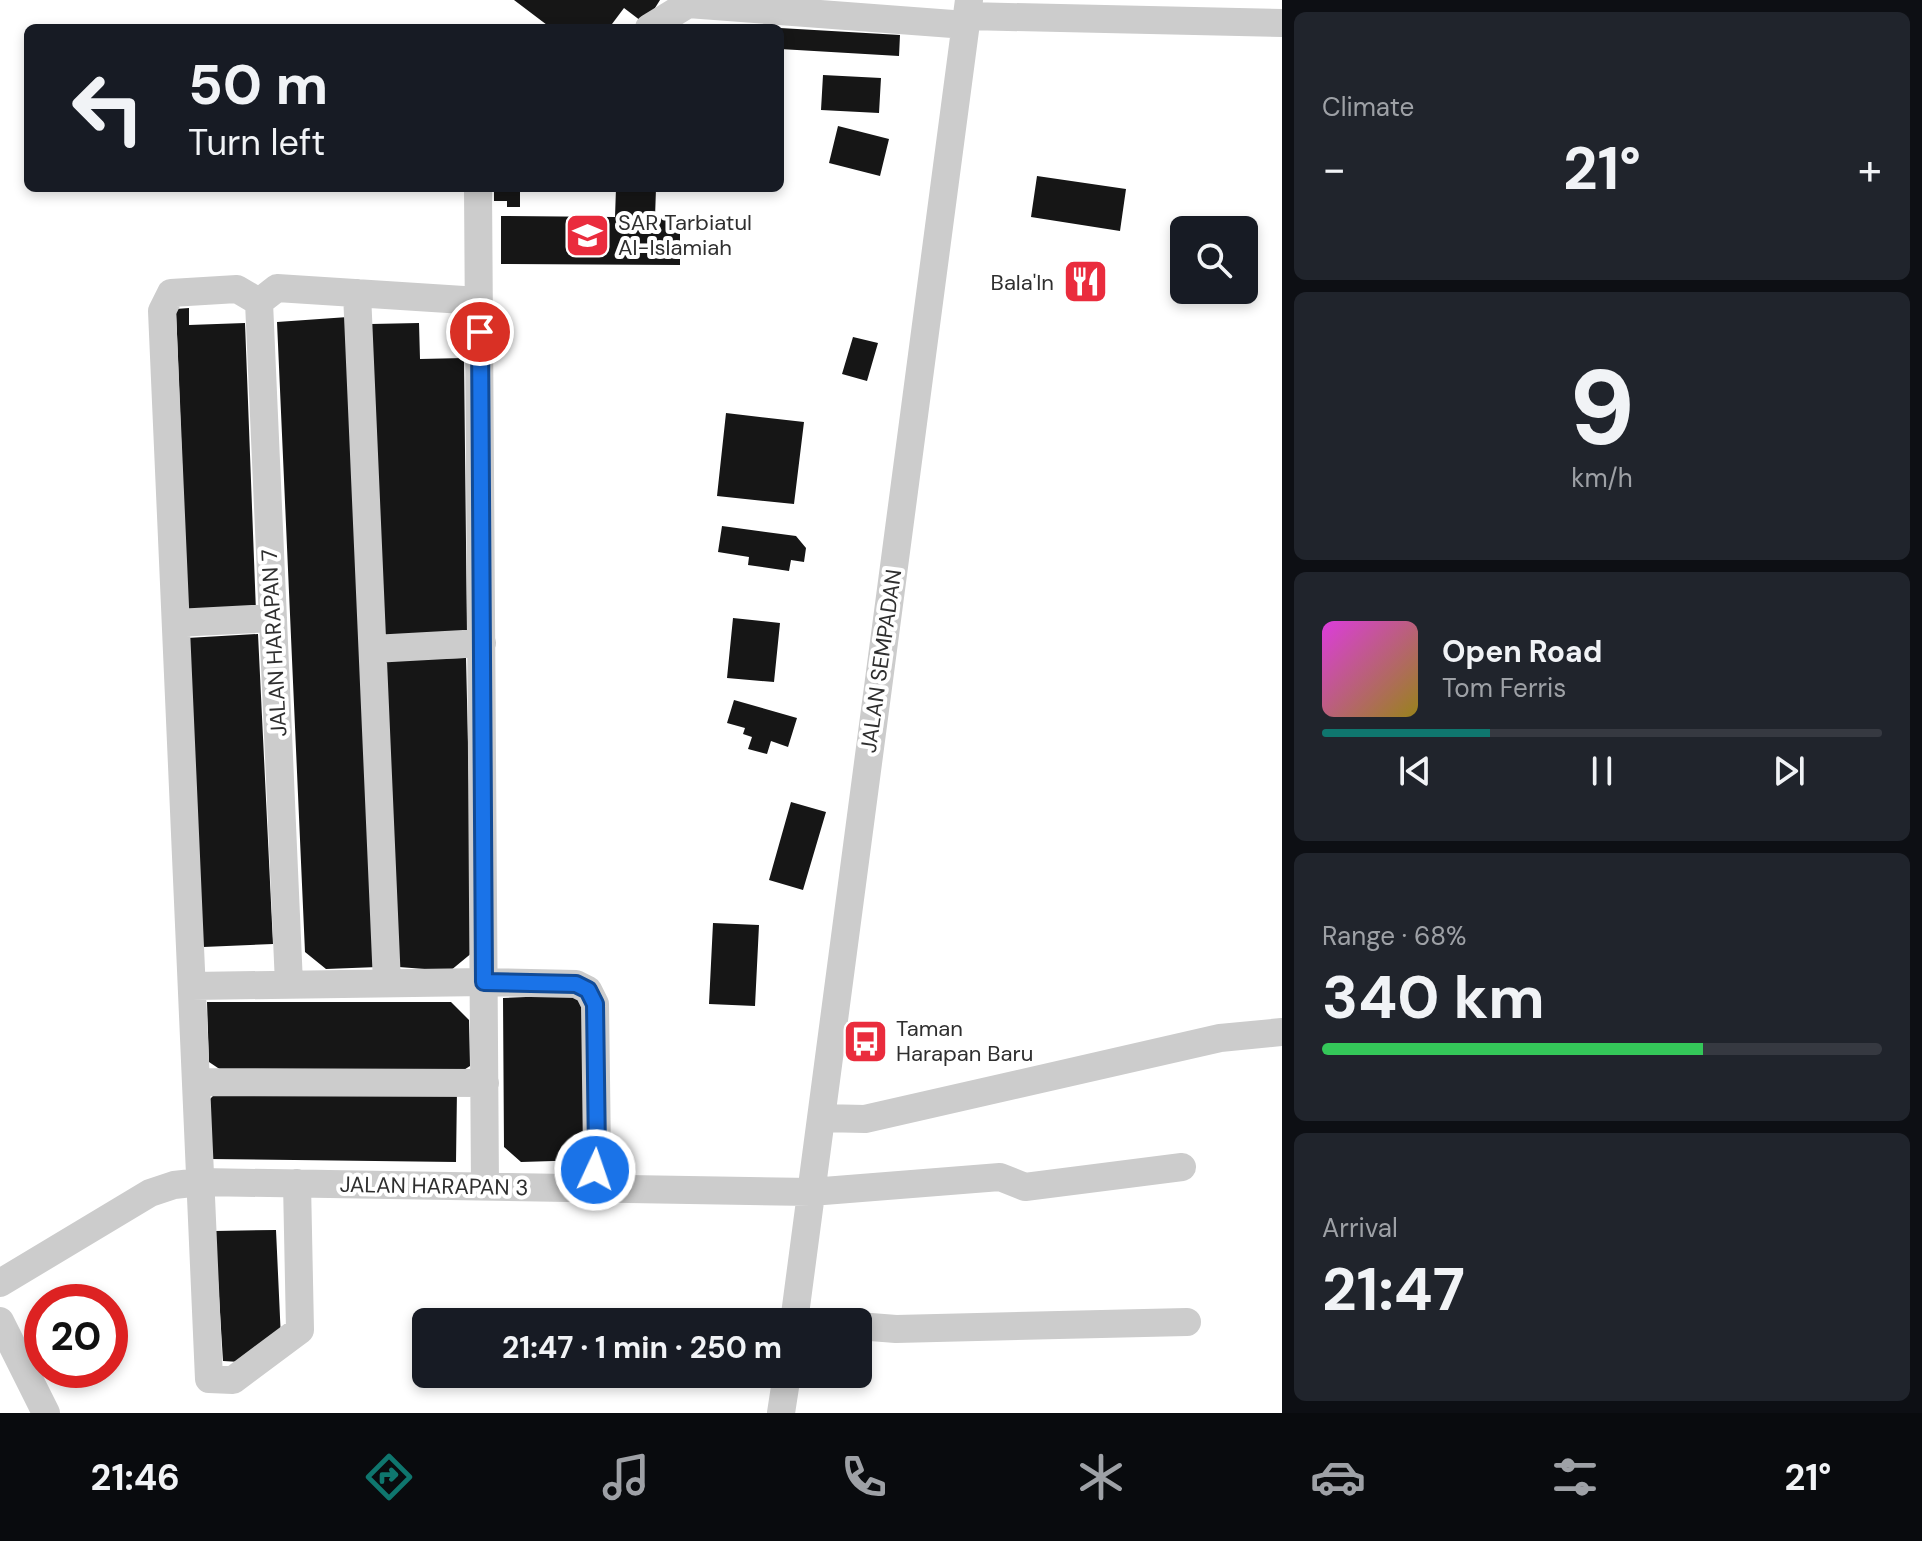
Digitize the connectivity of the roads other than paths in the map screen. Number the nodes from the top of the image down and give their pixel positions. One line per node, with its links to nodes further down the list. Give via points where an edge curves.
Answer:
1 (688, 2): 2 (street); 4 (street)
2 (967, 14): 3 (street); 20 (street, JALAN SEMPADAN)
3 (1282, 23)
4 (655, 24)
5 (478, 192): 7 (street)
6 (357, 293): 7 (street); 8 (street, via 277,288); 12 (street)
7 (479, 301): 11 (street)
8 (259, 302): 9 (street, JALAN HARAPAN 7); 10 (street, via 237,289 171,293 162,311)
9 (273, 618): 10 (street); 15 (street, JALAN HARAPAN 7)
10 (176, 623): 16 (street)
11 (482, 643): 12 (street); 13 (street)
12 (373, 649): 14 (street)
13 (484, 982): 14 (street); 19 (street); 25 (street, via 576,984 588,990 595,1004 597,1152)
14 (387, 983): 15 (street)
15 (289, 984): 16 (street)
16 (192, 986): 18 (street)
17 (1282, 1032): 20 (street, via 1220,1038 865,1119)
18 (196, 1082): 19 (street); 22 (street)
19 (485, 1083): 24 (street)
20 (821, 1118): 26 (street, JALAN SEMPADAN)
21 (1182, 1167): 26 (street, JALAN HARAPAN 3, via 1025,1187 1000,1177)
22 (201, 1182): 23 (street, JALAN HARAPAN 3); 23 (street, via 209,1379 233,1380 300,1330); 27 (street, JALAN HARAPAN 3, via 150,1193)
23 (297, 1183): 24 (street, JALAN HARAPAN 3)
24 (485, 1186): 25 (street, JALAN HARAPAN 3)
25 (592, 1188): 26 (street, JALAN HARAPAN 3)
26 (811, 1192): 28 (street, JALAN SEMPADAN)
27 (0, 1283)
28 (802, 1308)
29 (0, 1321): 33 (street)
30 (1187, 1322): 31 (street)
31 (872, 1327)
32 (785, 1388): 34 (street)
33 (46, 1413)
34 (781, 1413)

